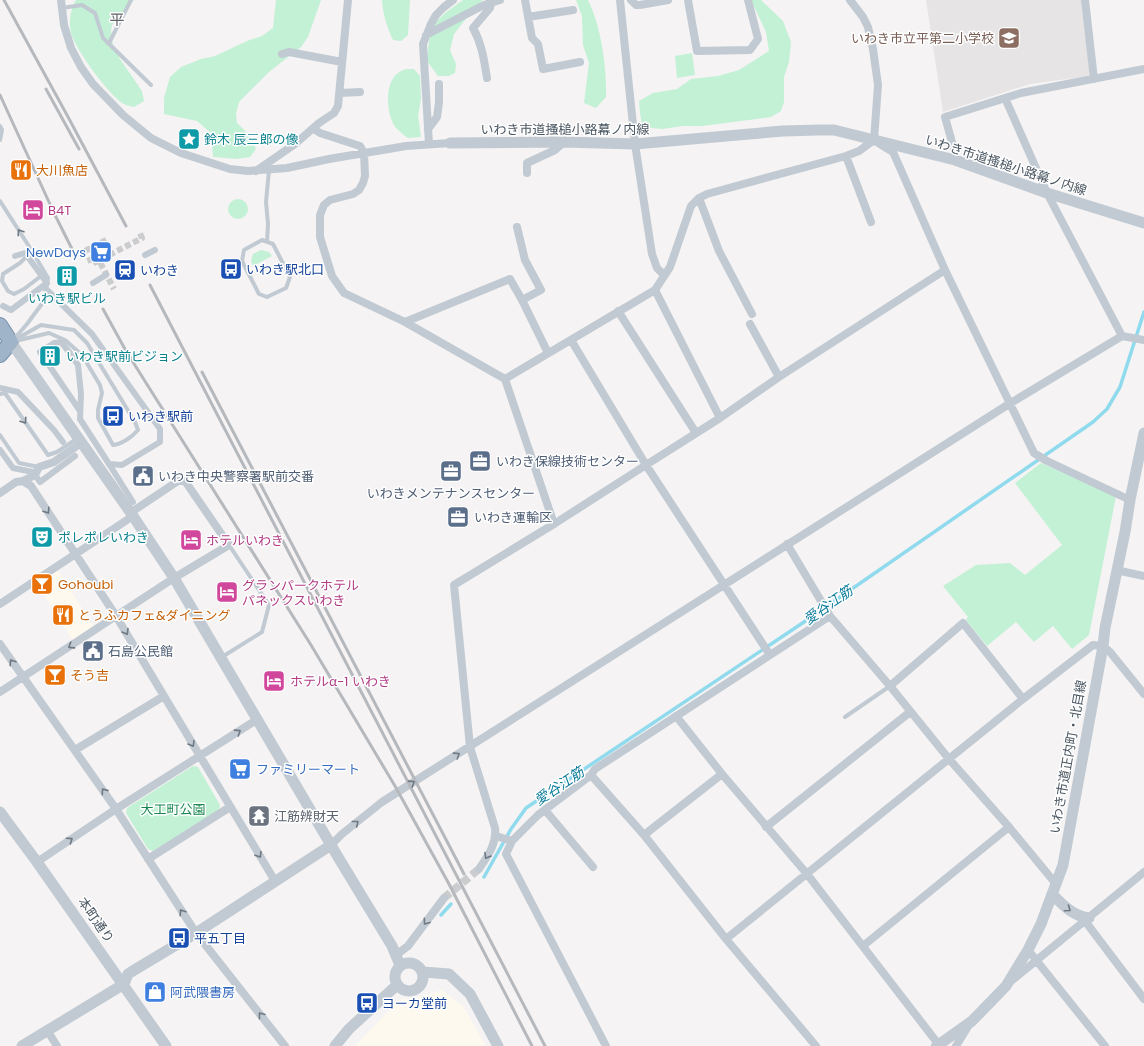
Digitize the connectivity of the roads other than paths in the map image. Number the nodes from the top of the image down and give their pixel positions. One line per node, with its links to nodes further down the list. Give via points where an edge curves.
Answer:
1 (131, 0): 18 (lane)
2 (348, 0): 20 (street)
3 (453, 0): 17 (street, via 437,13)
4 (500, 0): 13 (street)
5 (525, 0): 16 (street)
6 (620, 0): 38 (street)
7 (631, 0): 8 (street, via 640,5)
8 (668, 0)
9 (688, 0): 10 (street, via 697,51 750,50 758,39)
10 (748, 0)
11 (850, 0): 34 (street, via 868,27 873,49 878,85)
12 (1085, 0): 24 (street)
13 (491, 3): 17 (street, via 484,4); 23 (street, via 490,8 473,28 482,48)
14 (62, 4): 18 (lane, via 82,5 95,13 103,38); 43 (street, いわき市道搔槌小路幕ノ内線, via 69,43 81,67 123,116 151,138 180,153 230,169)
15 (573, 10): 16 (street)
16 (528, 17): 21 (street, via 532,38 538,44 543,69)
17 (426, 35): 31 (street, via 423,44)
18 (109, 43): 26 (lane)
19 (282, 54): 20 (street, via 289,52)
20 (342, 62): 28 (street)
21 (580, 62)
22 (1144, 69): 24 (street)
23 (487, 78)
24 (1094, 79): 29 (street)
25 (439, 84): 31 (street, via 437,117)
26 (151, 85)
27 (360, 92): 28 (street)
28 (340, 93): 32 (street, via 334,113)
29 (1005, 98): 41 (street, via 945,117); 45 (street)
30 (0, 126): 33 (lane)
31 (428, 128): 37 (street)
32 (314, 129): 39 (street, via 320,134 360,146); 43 (street)
33 (0, 140)
34 (874, 140): 38 (street, いわき市道搔槌小路幕ノ内線, via 834,130 819,130); 40 (street, via 860,151); 41 (street, いわき市道搔槌小路幕ノ内線); 58 (street, via 893,152)
35 (564, 142): 36 (street, いわき市道搔槌小路幕ノ内線); 38 (street, いわき市道搔槌小路幕ノ内線); 44 (street, via 554,150 527,163)
36 (450, 143): 37 (street, いわき市道搔槌小路幕ノ内線)
37 (429, 144): 39 (street, いわき市道搔槌小路幕ノ内線)
38 (635, 144): 61 (street, via 652,254 657,268)
39 (364, 153): 42 (street, いわき市道搔槌小路幕ノ内線); 69 (street, via 363,183 353,194 330,200 324,205 320,215 320,238 332,276 344,293)
40 (846, 156): 46 (street); 48 (street)
41 (955, 160): 45 (street, いわき市道搔槌小路幕ノ内線)
42 (269, 170): 43 (street, いわき市道搔槌小路幕ノ内線); 51 (lane, via 266,202)
43 (256, 171)
44 (527, 173)
45 (1047, 193): 49 (street, いわき市道搔槌小路幕ノ内線); 72 (street)
46 (699, 198): 61 (street, via 691,206 671,263); 68 (street, via 719,252)
47 (0, 201): 53 (lane, one-way to 47)
48 (871, 222)
49 (1144, 223)
50 (517, 227): 65 (street, via 524,260 541,290)
51 (267, 242): 51 (lane, via 273,244 290,277 286,288 267,297 259,294 242,261 244,250 262,240)
52 (155, 250): 54 (street)
53 (32, 251): 59 (lane); 59 (lane, via 3,274 2,281 8,291 14,294)
54 (144, 255)
55 (15, 256): 63 (street, via 25,253 47,283)
56 (128, 264): 57 (street)
57 (118, 269)
58 (945, 270): 78 (street); 82 (street)
59 (45, 273): 63 (lane, via 48,278)
60 (106, 275): 62 (street)
61 (664, 275): 64 (street)
62 (93, 283)
63 (45, 288): 66 (street, via 11,310); 75 (lane, via 44,301 27,324); 92 (street, via 92,334 160,429 160,442 122,465)
64 (655, 290): 67 (street); 84 (street)
65 (522, 300): 69 (street, via 510,279); 76 (street)
66 (3, 306)
67 (618, 311): 73 (street); 85 (street)
68 (752, 314)
69 (405, 322): 79 (street)
70 (750, 324): 78 (street)
71 (0, 325): 75 (highway)
72 (1125, 337): 74 (street); 82 (street)
73 (571, 340): 76 (street); 93 (street)
74 (1144, 340)
75 (6, 345): 75 (lane, via 41,326 74,330 87,343 138,430 118,444 113,444 98,418 102,393 100,385 82,355 65,340 49,333); 77 (highway); 88 (street)
76 (548, 353): 79 (street)
77 (0, 355)
78 (779, 377): 84 (street)
79 (505, 379): 101 (street)
80 (0, 388): 89 (street, via 18,392)
81 (0, 394): 88 (lane, one-way to 88, via 6,393 48,455)
82 (1009, 404): 98 (street, via 1034,453); 102 (street)
83 (80, 411): 83 (street, via 40,352 54,343 61,342 78,365); 92 (street, via 80,419)
84 (720, 418): 85 (street)
85 (696, 433): 93 (street)
86 (1144, 433): 98 (street, いわき市道正内町・北目線)
87 (0, 435): 94 (lane, via 20,463)
88 (80, 440): 94 (street, via 54,462); 100 (street)
89 (63, 442)
90 (0, 450): 95 (street, via 13,468)
91 (75, 456): 95 (street, via 40,482)
92 (109, 464): 99 (street)
93 (646, 465): 101 (street); 108 (street)
94 (39, 467): 95 (street)
95 (35, 475): 96 (street)
96 (23, 481): 97 (street, via 16,482); 104 (street, one-way to 104, via 31,486)
97 (0, 493)
98 (1130, 500): 105 (street, いわき市道正内町・北目線)
99 (133, 502)
100 (132, 515): 103 (street, via 178,481 184,481); 104 (street); 107 (street)
101 (554, 524): 126 (street, via 454,585)
102 (787, 544): 108 (street); 110 (street)
103 (229, 545): 107 (street); 115 (lane, via 269,605 262,632)
104 (75, 554): 109 (street); 111 (street)
105 (1116, 570): 106 (street); 113 (street, いわき市道正内町・北目線)
106 (1144, 576)
107 (174, 578): 111 (street); 115 (street)
108 (724, 586): 114 (street); 126 (street)
109 (0, 604)
110 (829, 614): 114 (street); 117 (street)
111 (116, 616): 116 (street, one-way to 116); 120 (street, one-way to 120)
112 (0, 644): 116 (street, one-way to 112)
113 (1103, 646): 119 (street); 121 (street, via 1093,645); 148 (street, いわき市道正内町・北目線, via 1063,865)
114 (769, 653): 123 (street)
115 (221, 657): 125 (street)
116 (23, 678): 118 (street); 127 (street)
117 (890, 686): 121 (street, via 962,623); 122 (street); 124 (lane)
118 (0, 692)
119 (1144, 694)
120 (164, 696): 127 (street); 128 (street, one-way to 128)
121 (1023, 699): 129 (street)
122 (910, 712): 129 (street); 136 (street)
123 (676, 716): 130 (street); 131 (street, via 595,769)
124 (845, 717)
125 (258, 719): 128 (street, one-way to 125); 140 (street)
126 (470, 746): 139 (street, via 495,828); 140 (street, one-way to 126, via 382,802)
127 (75, 750): 133 (street, one-way to 127)
128 (200, 756): 132 (street); 133 (street)
129 (949, 759): 137 (street); 146 (street)
130 (722, 774): 136 (street); 138 (street)
131 (591, 775): 134 (street); 138 (street)
132 (230, 808): 141 (street); 147 (street, one-way to 147)
133 (116, 809): 141 (street); 142 (street, one-way to 133)
134 (545, 810): 139 (street); 143 (street)
135 (0, 812): 142 (street, 本町通り)
136 (766, 827): 146 (street)
137 (1009, 827): 148 (street); 153 (street)
138 (644, 834): 152 (street)
139 (504, 839): 144 (street, one-way to 144, via 488,855); 171 (street, via 506,854)
140 (331, 845): 147 (street); 155 (street)
141 (148, 859): 151 (street, one-way to 141)
142 (37, 862): 159 (street, 本町通り)
143 (593, 867)
144 (479, 869)
145 (1144, 872): 150 (street)
146 (807, 874): 152 (street); 153 (street)
147 (275, 881): 151 (street)
148 (1054, 889): 150 (street, one-way to 150, via 1066,909); 154 (street, いわき市道正内町・北目線)
149 (444, 898): 155 (street, one-way to 155, via 408,946)
150 (1087, 919): 156 (street); 162 (street)
151 (196, 933): 159 (street, via 128,974); 168 (street, one-way to 151)
152 (726, 939): 172 (street)
153 (863, 946): 173 (street)
154 (1028, 950): 156 (street); 161 (street, いわき市道正内町・北目線)
155 (396, 955): 157 (street)
156 (1036, 961): 161 (street); 175 (street)
157 (400, 965): 158 (street, via 412,963); 160 (street, via 395,976)
158 (423, 972): 160 (street, via 422,982 417,989 404,990); 170 (street, via 449,974 470,994)
159 (124, 984): 164 (street); 167 (street, 本町通り)
160 (397, 985): 169 (street, via 349,1029)
161 (1006, 986): 163 (street, いわき市道正内町・北目線)
162 (1144, 999)
163 (972, 1021): 173 (street, いわき市道正内町・北目線); 174 (street)
164 (47, 1030): 165 (street); 166 (street)
165 (22, 1046)
166 (57, 1046)
167 (166, 1046)
168 (285, 1046)
169 (335, 1046)
170 (498, 1046)
171 (606, 1046)
172 (816, 1046)
173 (937, 1046)
174 (956, 1046)
175 (1105, 1046)

